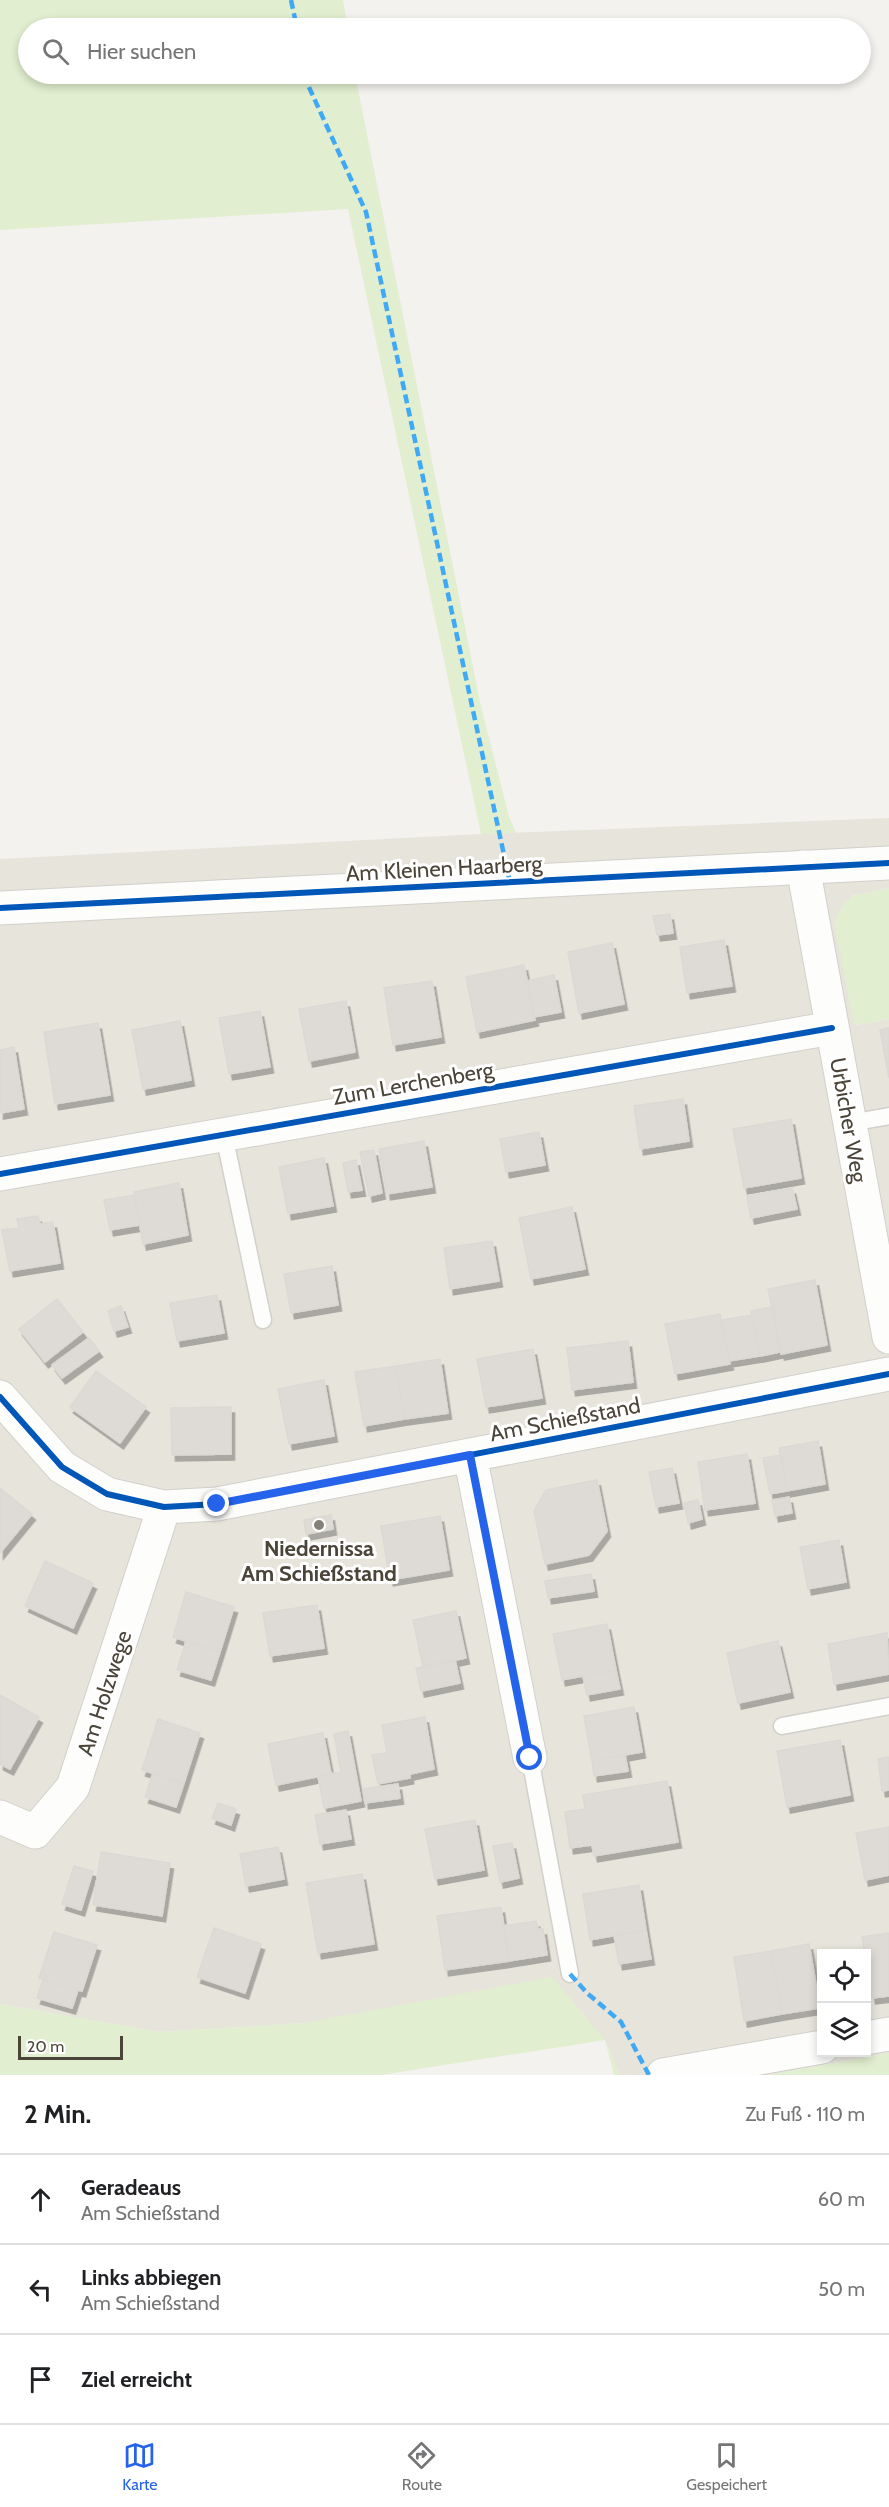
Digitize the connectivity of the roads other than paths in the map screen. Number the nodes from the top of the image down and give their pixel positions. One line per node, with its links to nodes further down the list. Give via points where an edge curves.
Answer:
1 (889, 863): 2 (street, Am Kleinen Haarberg)
2 (804, 867): 3 (street, Am Kleinen Haarberg); 4 (street, Urbicher Weg)
3 (0, 908)
4 (832, 1028): 6 (street, Urbicher Weg); 7 (street, Zum Lerchenberg)
5 (889, 1116): 6 (lane)
6 (850, 1123): 10 (street, Urbicher Weg)
7 (224, 1135): 8 (street, Zum Lerchenberg); 9 (lane)
8 (0, 1174)
9 (263, 1320)
10 (889, 1337)
11 (889, 1374): 13 (street, Am Schießstand)
12 (0, 1397): 14 (street, Am Schießstand, via 62,1467 107,1494)
13 (470, 1455): 14 (street, Am Schießstand, via 217,1504); 17 (street, Am Schießstand)
14 (164, 1507): 18 (street, Am Holzwege, via 74,1787 35,1832)
15 (889, 1706): 16 (lane)
16 (782, 1726)
17 (530, 1758): 19 (lane, Am Schießstand)
18 (0, 1817)
19 (570, 1974)
20 (889, 2034): 21 (street)
21 (871, 2037)
22 (817, 2048): 23 (street)
23 (663, 2075)

